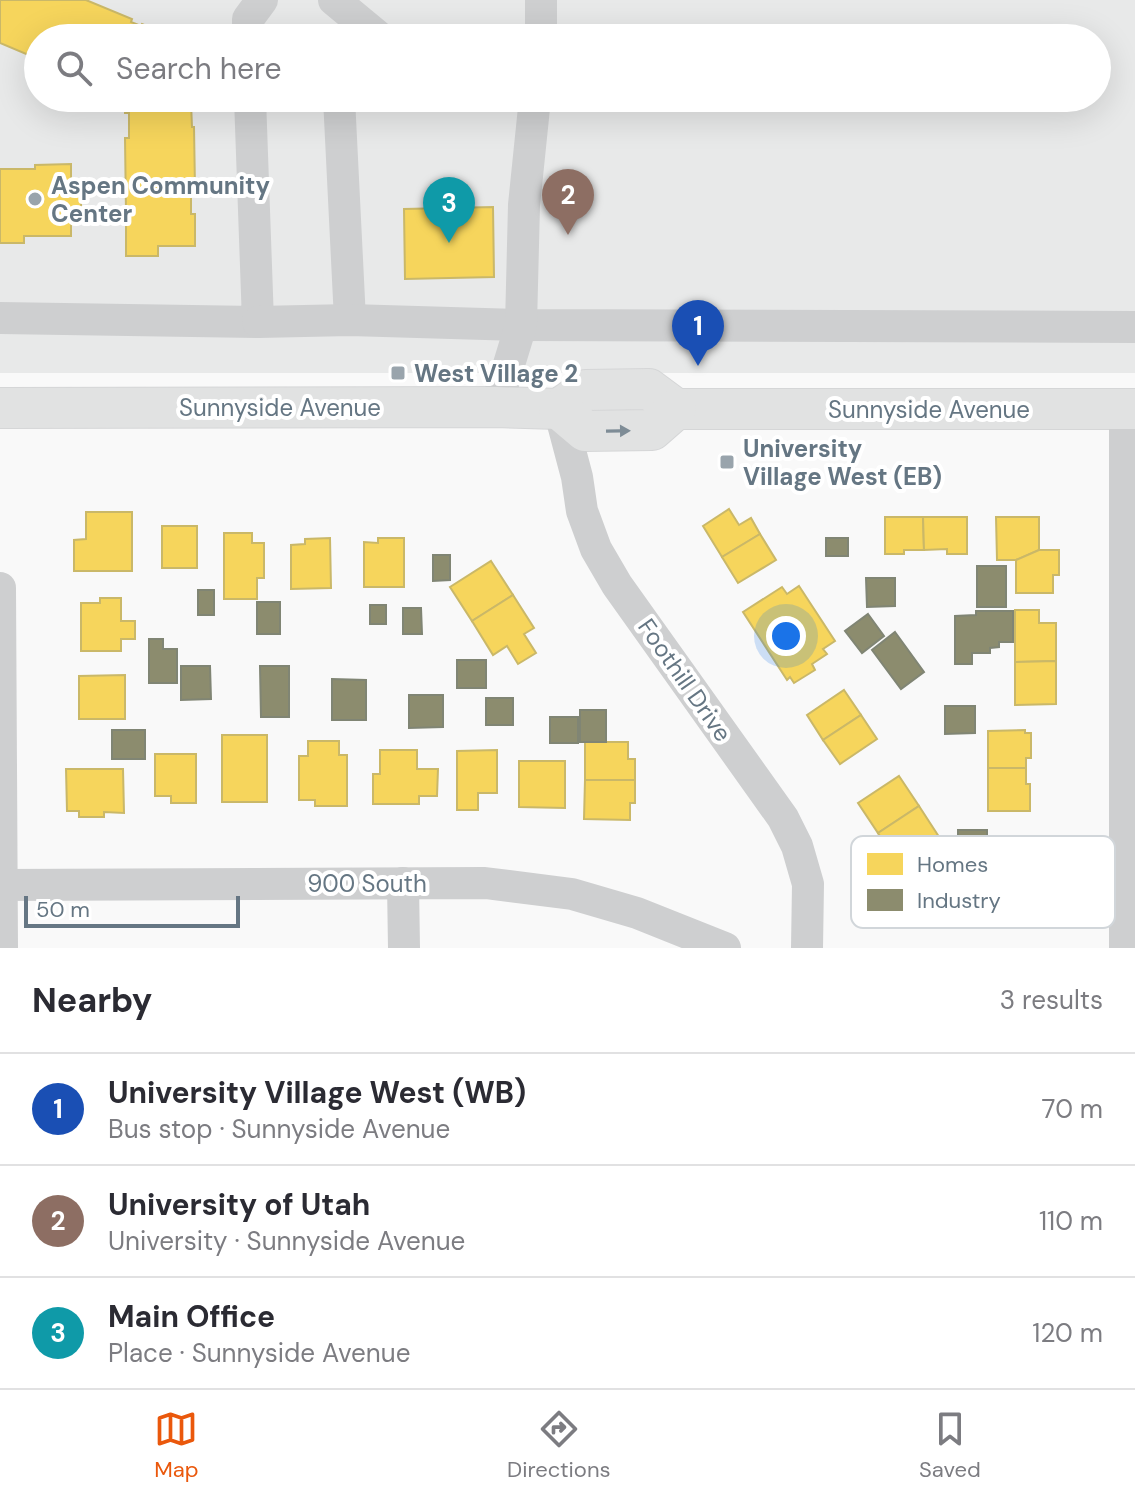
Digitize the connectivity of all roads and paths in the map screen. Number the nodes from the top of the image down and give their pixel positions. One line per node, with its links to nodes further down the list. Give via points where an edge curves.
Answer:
1 (262, 0): 4 (street)
2 (334, 0): 5 (street)
3 (541, 0): 6 (street)
4 (248, 24)
5 (359, 24)
6 (541, 24)
7 (250, 112): 12 (street)
8 (340, 112): 11 (street)
9 (534, 112): 13 (street, via 524,205)
10 (0, 318): 12 (street)
11 (350, 320): 12 (street); 13 (street)
12 (258, 322)
13 (521, 325): 14 (street); 15 (street)
14 (1135, 327)
15 (496, 407): 16 (main road, Sunnyside Avenue); 17 (main road, Sunnyside Avenue)
16 (0, 408)
17 (559, 409): 18 (main road, Sunnyside Avenue, via 586,390 649,389 676,409); 25 (street, Foothill Drive, via 596,549 783,818 797,846 808,884)
18 (1130, 409): 26 (street)
19 (0, 588): 21 (street)
20 (403, 883): 21 (street, 900 South); 23 (street); 24 (street, 900 South, via 485,883 572,894)
21 (1, 885): 22 (street)
22 (2, 948)
23 (404, 948)
24 (725, 948)
25 (807, 948)
26 (1125, 948)

